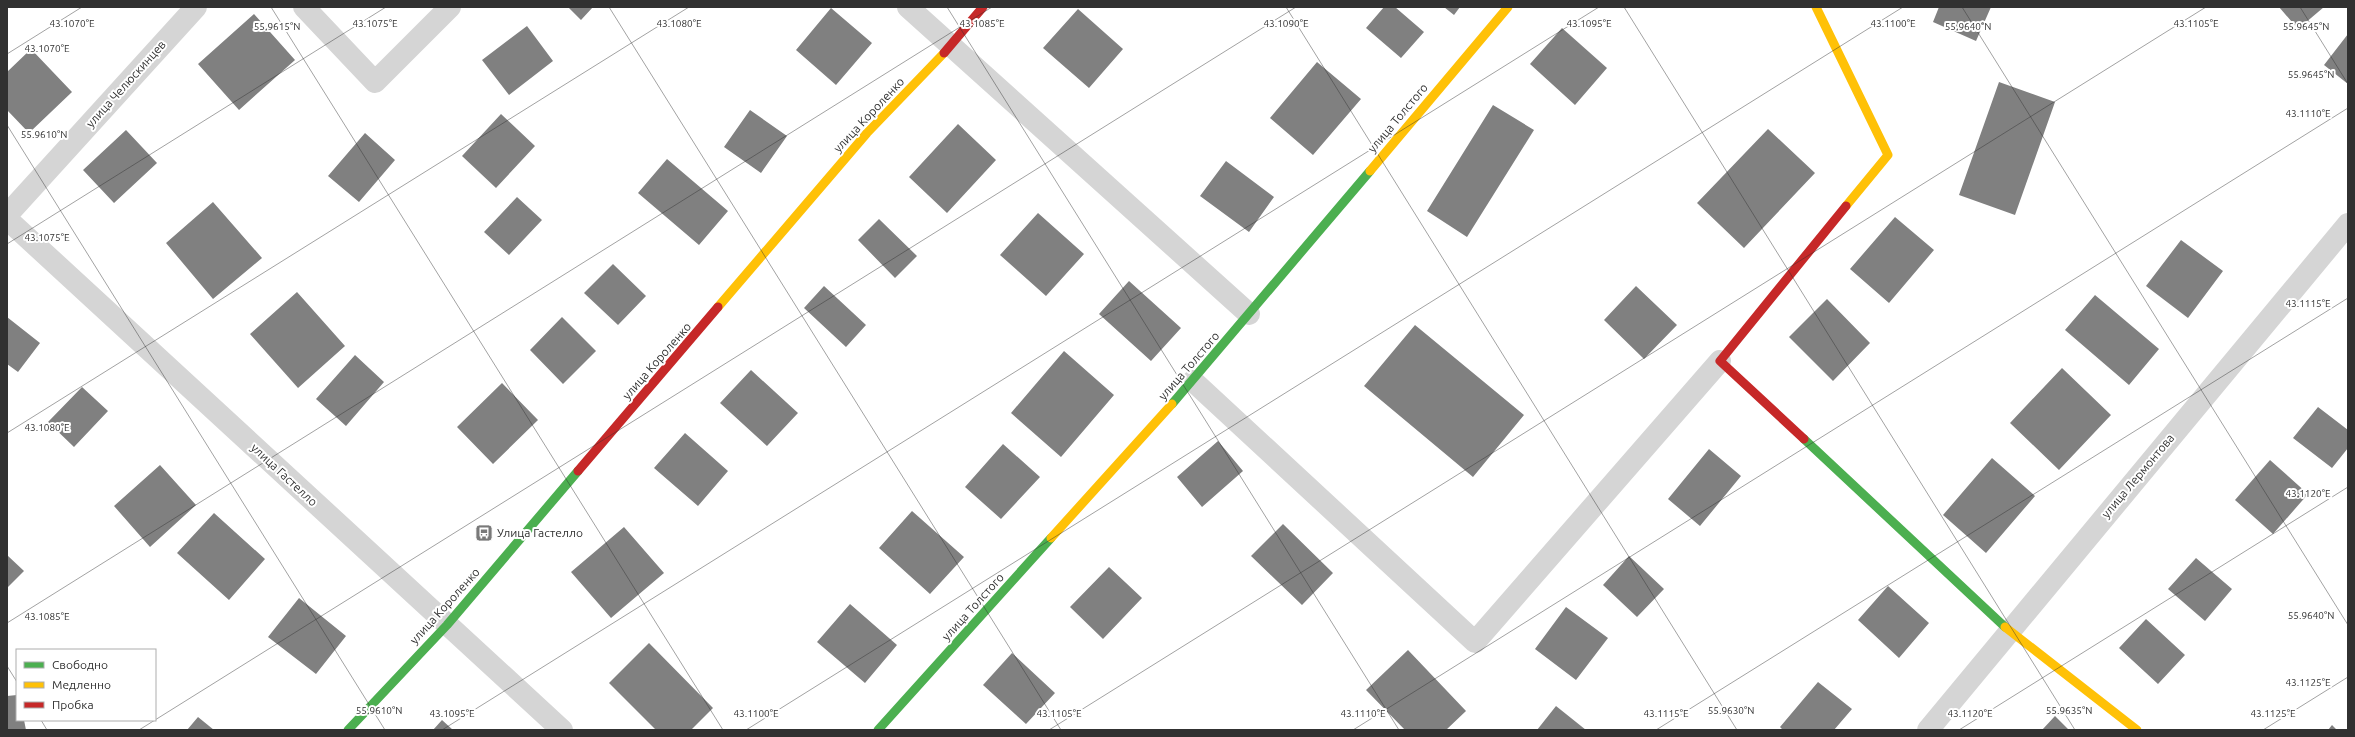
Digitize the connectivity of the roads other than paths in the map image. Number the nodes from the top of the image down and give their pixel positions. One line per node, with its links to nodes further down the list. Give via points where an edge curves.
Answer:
1 (196, 7): 9 (street, улица Челюскинцев)
2 (304, 7): 3 (street, via 375,82)
3 (450, 7)
4 (908, 7): 8 (street)
5 (983, 7): 8 (street, улица Короленко)
6 (1508, 7): 12 (street, улица Толстого)
7 (1816, 7): 13 (street, via 1888,154)
8 (951, 45): 12 (street); 15 (street, улица Короленко, via 867,133)
9 (7, 215)
10 (7, 219): 15 (street, улица Гастелло)
11 (2348, 224): 16 (street, улица Лермонтова)
12 (1249, 314): 14 (street, улица Толстого)
13 (1720, 361): 14 (street, via 1475,642); 16 (street)
14 (1193, 381): 19 (street, улица Толстого)
15 (447, 625): 17 (street, улица Короленко); 18 (street, улица Гастелло)
16 (2009, 631): 20 (street, улица Лермонтова); 21 (street)
17 (348, 730)
18 (562, 730)
19 (878, 730)
20 (1928, 730)
21 (2137, 730)

